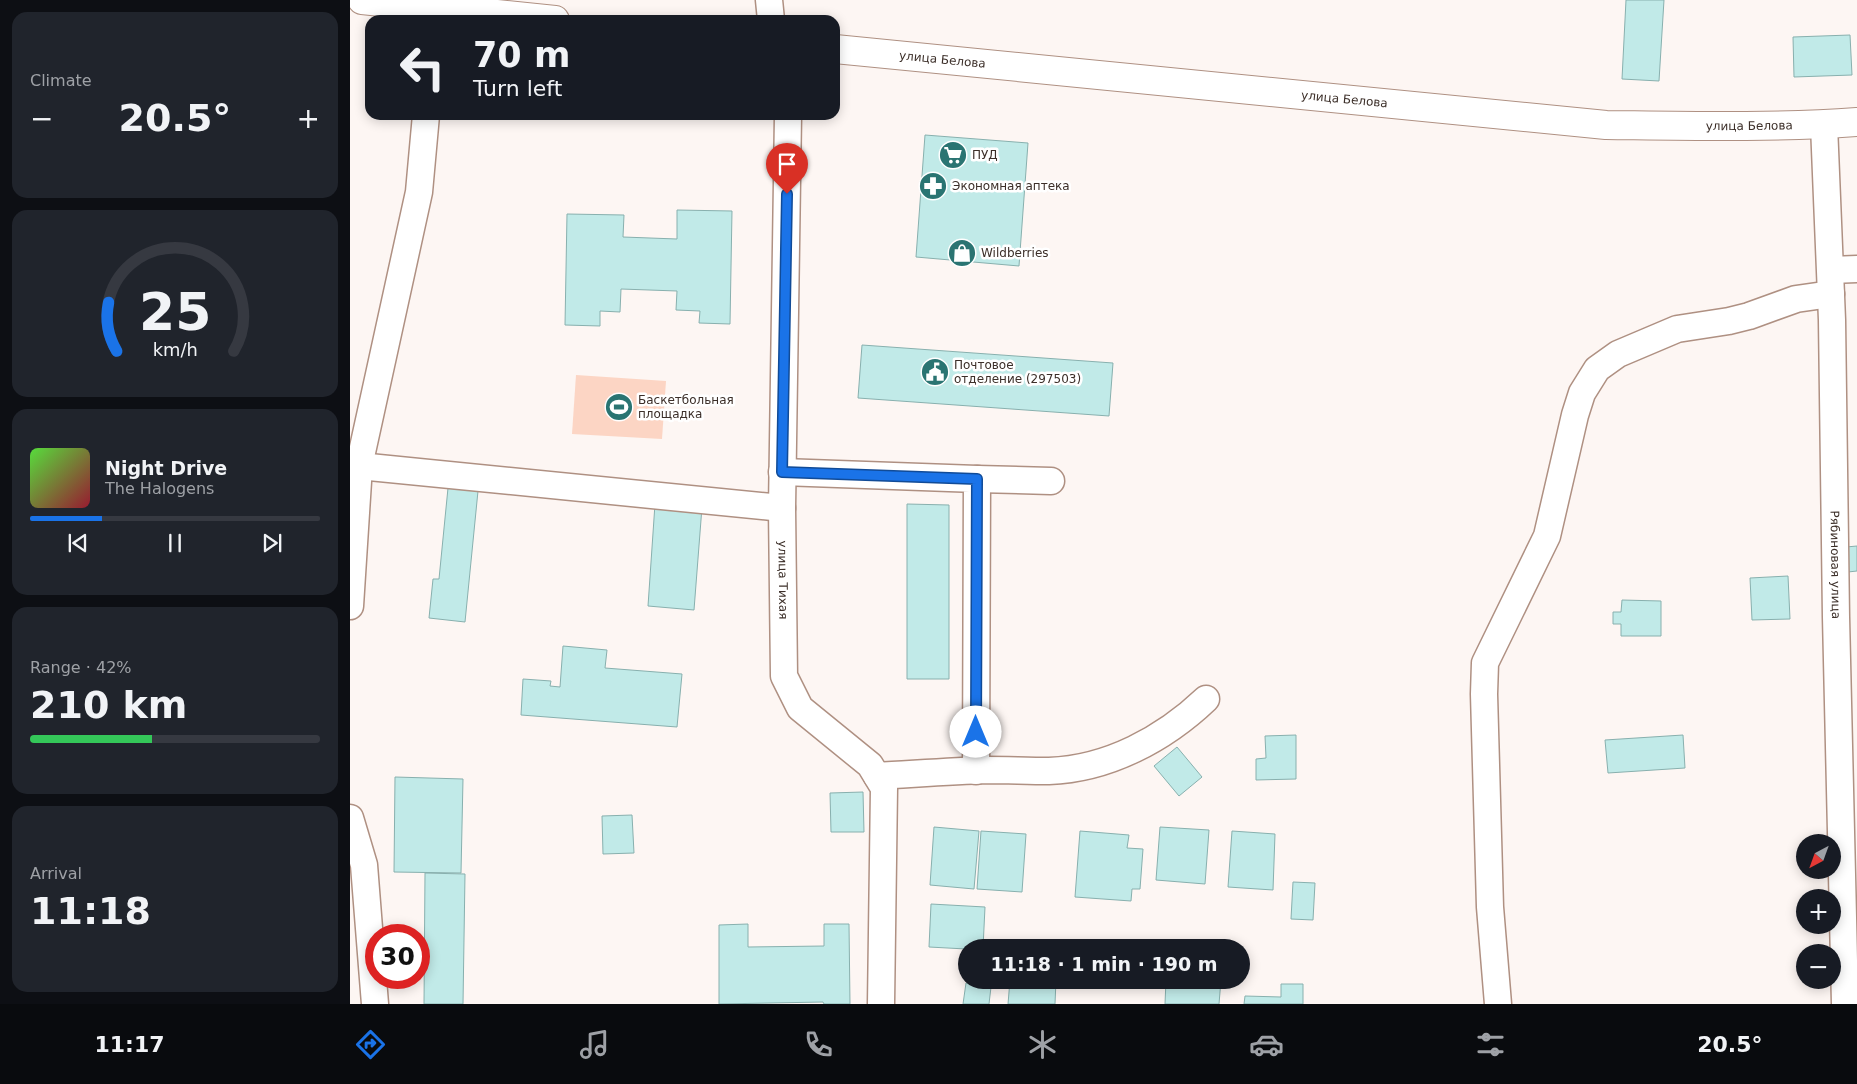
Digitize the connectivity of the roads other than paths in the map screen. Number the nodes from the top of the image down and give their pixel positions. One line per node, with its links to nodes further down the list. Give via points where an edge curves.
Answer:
1 (362, 0): 3 (main road)
2 (769, 0): 5 (street)
3 (434, 14): 4 (main road)
4 (454, 15)
5 (770, 15)
6 (840, 49): 10 (main road, улица Белова, via 1606,125)
7 (426, 120): 13 (street, via 419,192)
8 (788, 120): 14 (street, улица Тихая)
9 (1857, 122): 10 (main road, улица Белова)
10 (1824, 125): 12 (street, Рябиновая улица)
11 (1857, 269): 12 (street)
12 (1831, 282): 25 (street, via 1749,316 1677,329 1618,354 1597,369 1582,393 1547,536 1485,663 1490,908); 26 (street, Рябиновая улица)
13 (359, 466): 17 (street); 18 (street)
14 (782, 472): 15 (street); 17 (street, улица Тихая)
15 (977, 479): 16 (street); 20 (street)
16 (1051, 481)
17 (782, 508): 21 (street, улица Тихая, via 784,676 800,708 870,765)
18 (350, 606)
19 (1206, 699): 20 (street, via 1186,718 1136,748 1095,764 1051,771)
20 (976, 771): 21 (street)
21 (877, 776): 24 (street, улица Тихая, via 884,788)
22 (350, 818): 23 (street, via 364,865)
23 (375, 1004)
24 (881, 1004)
25 (1498, 1004)
26 (1845, 1004)

